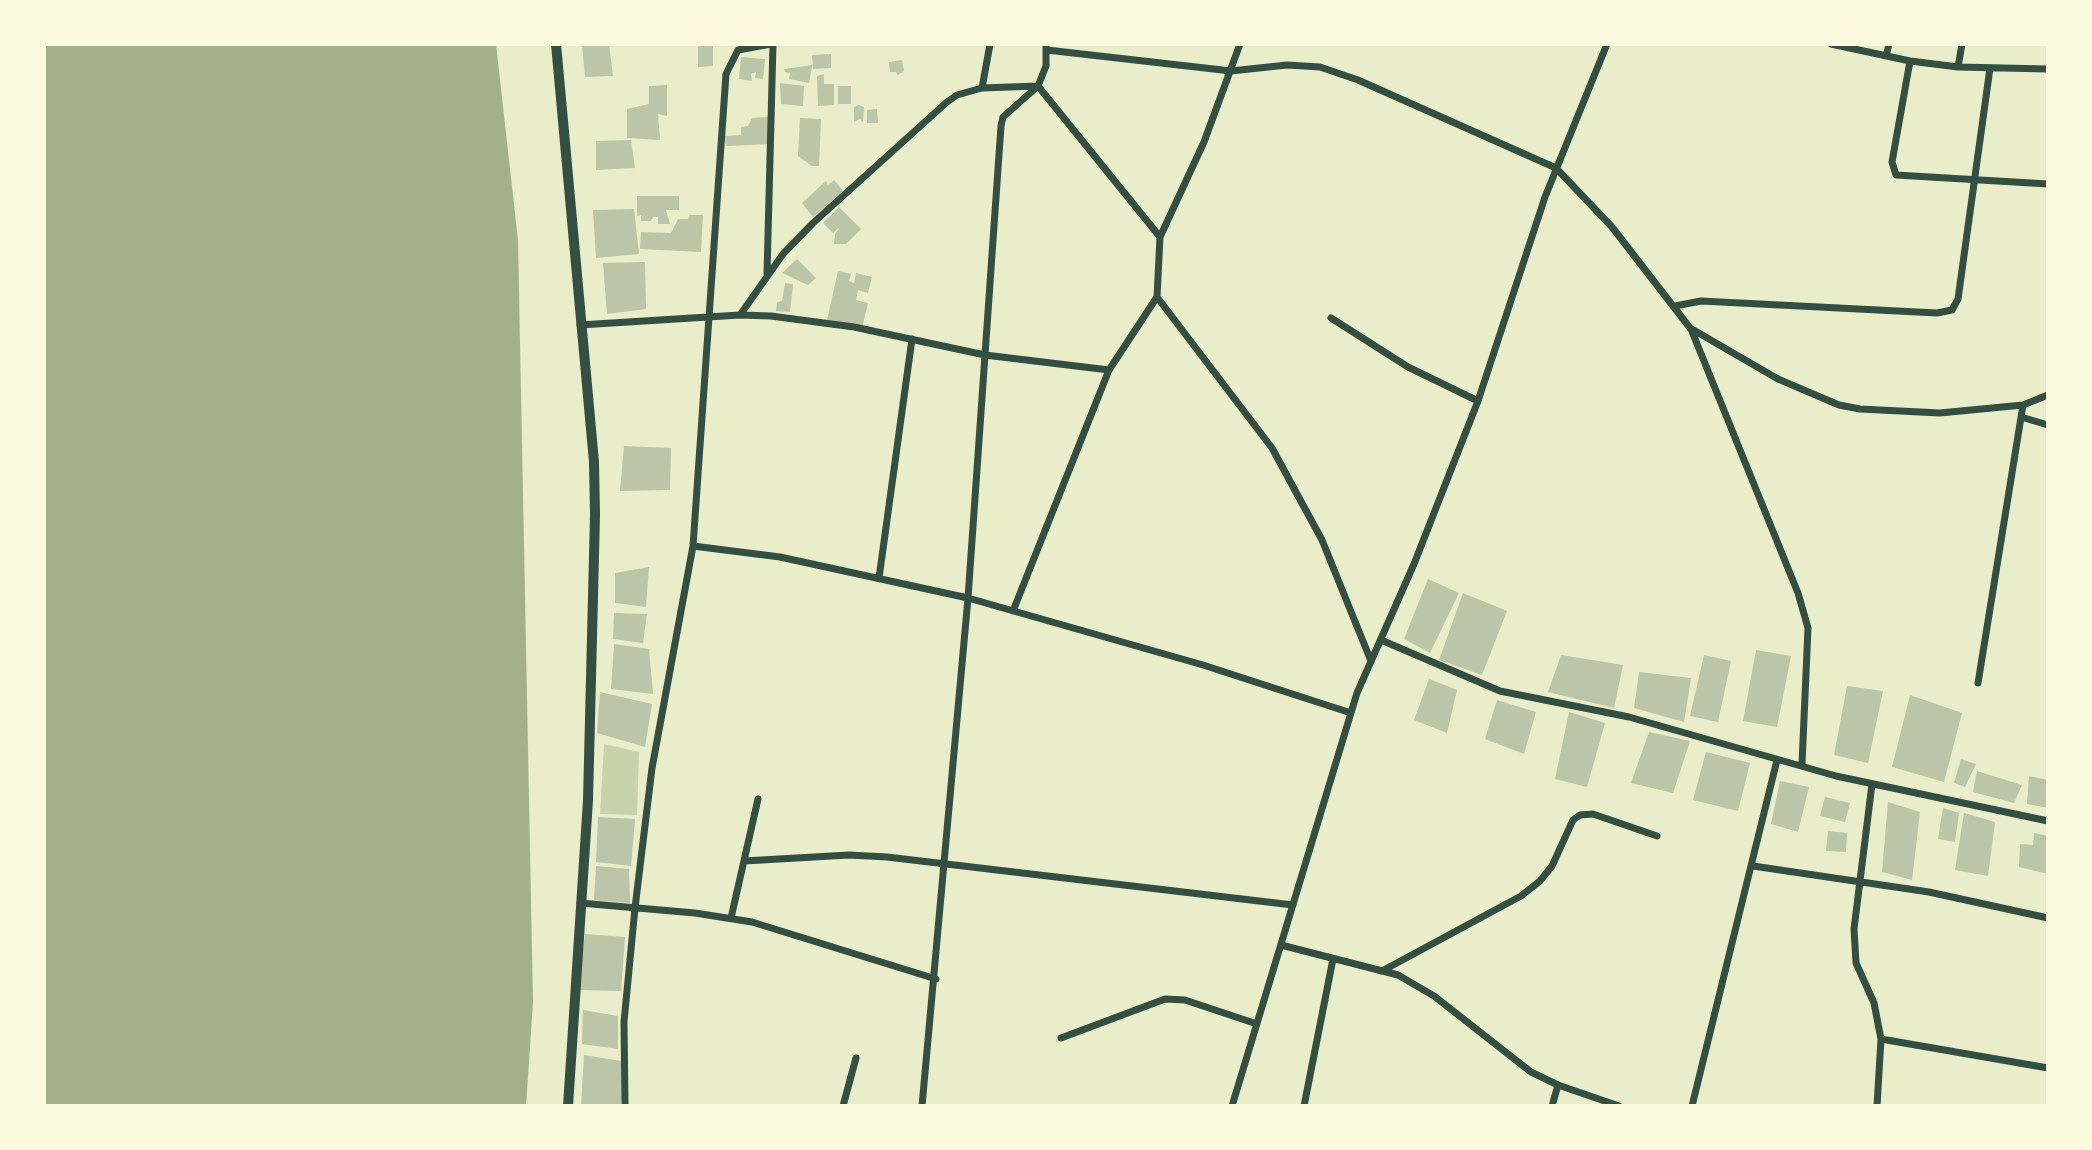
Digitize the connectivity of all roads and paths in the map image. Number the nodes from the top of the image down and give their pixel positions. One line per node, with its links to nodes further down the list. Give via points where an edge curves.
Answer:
1 (556, 44): 28 (street)
2 (772, 44): 22 (street); 26 (street, via 738,50 726,74)
3 (990, 44): 17 (street)
4 (1240, 44): 15 (street)
5 (1607, 44): 18 (street)
6 (1830, 44): 10 (street)
7 (1889, 44): 10 (street)
8 (1962, 44): 12 (street)
9 (1046, 47): 15 (street); 16 (street, via 1046,66)
10 (1886, 56): 11 (street)
11 (1910, 61): 12 (street); 19 (street, via 1894,171 1903,178)
12 (1958, 67): 13 (street)
13 (1990, 68): 14 (street); 19 (street)
14 (2048, 69)
15 (1231, 71): 18 (street, via 1320,67); 21 (street)
16 (1038, 86): 17 (street); 21 (street); 31 (street, via 1003,117 1000,126)
17 (982, 88): 22 (street, via 957,94 947,102 813,223)
18 (1556, 168): 24 (street); 34 (street)
19 (1973, 181): 20 (street); 24 (street, via 1958,299 1948,313 1701,300)
20 (2048, 184)
21 (1160, 237): 23 (street)
22 (767, 275): 25 (street)
23 (1157, 297): 32 (street); 43 (street, via 1272,448 1322,540)
24 (1675, 306): 29 (street)
25 (740, 315): 26 (street); 30 (street, via 816,322)
26 (710, 318): 28 (street); 38 (street)
27 (1331, 318): 34 (street, via 1408,367)
28 (580, 325): 56 (street, via 595,515 588,800)
29 (1690, 328): 35 (street, via 1778,379 1839,405 1940,413); 47 (street, via 1798,593 1808,628)
30 (912, 340): 31 (street); 39 (street)
31 (985, 355): 32 (street); 40 (street)
32 (1109, 370): 41 (street)
33 (2048, 395): 35 (street)
34 (1478, 401): 42 (street)
35 (2022, 405): 36 (street)
36 (2021, 417): 37 (street); 44 (street)
37 (2048, 425)
38 (693, 546): 39 (street, via 780,557); 58 (street, via 654,756)
39 (879, 578): 40 (street)
40 (968, 598): 41 (street); 53 (street)
41 (1013, 611): 45 (street)
42 (1381, 640): 43 (street); 46 (street, via 1500,691 1629,717)
43 (1371, 661): 45 (street)
44 (1978, 683)
45 (1351, 712): 57 (street)
46 (1777, 760): 47 (street); 54 (street)
47 (1802, 764): 48 (street)
48 (1872, 784): 50 (street); 55 (street)
49 (758, 799): 52 (street)
50 (2048, 821)
51 (1657, 836): 63 (street, via 1593,814 1580,815 1573,820 1552,866 1521,897)
52 (744, 861): 53 (street, via 849,855); 59 (street)
53 (944, 862): 57 (street); 64 (street)
54 (1753, 866): 55 (street); 79 (street)
55 (1859, 882): 60 (street); 67 (street, via 1854,955 1874,1003)
56 (580, 902): 58 (street); 71 (street)
57 (1293, 905): 61 (street)
58 (635, 908): 59 (street); 72 (street, via 624,1022)
59 (731, 918): 64 (street)
60 (2048, 918)
61 (1281, 945): 62 (street); 65 (street)
62 (1333, 959): 63 (street); 76 (street)
63 (1382, 971): 70 (street, via 1434,996 1531,1072)
64 (936, 979): 74 (street)
65 (1257, 1024): 66 (street, via 1185,1000 1165,999); 75 (street)
66 (1061, 1038)
67 (1881, 1038): 69 (street); 80 (street)
68 (856, 1058): 73 (street)
69 (2048, 1068)
70 (1558, 1085): 77 (street); 78 (street)
71 (568, 1106)
72 (625, 1106)
73 (843, 1106)
74 (922, 1106)
75 (1232, 1106)
76 (1304, 1106)
77 (1552, 1106)
78 (1619, 1106)
79 (1692, 1106)
80 (1877, 1106)

